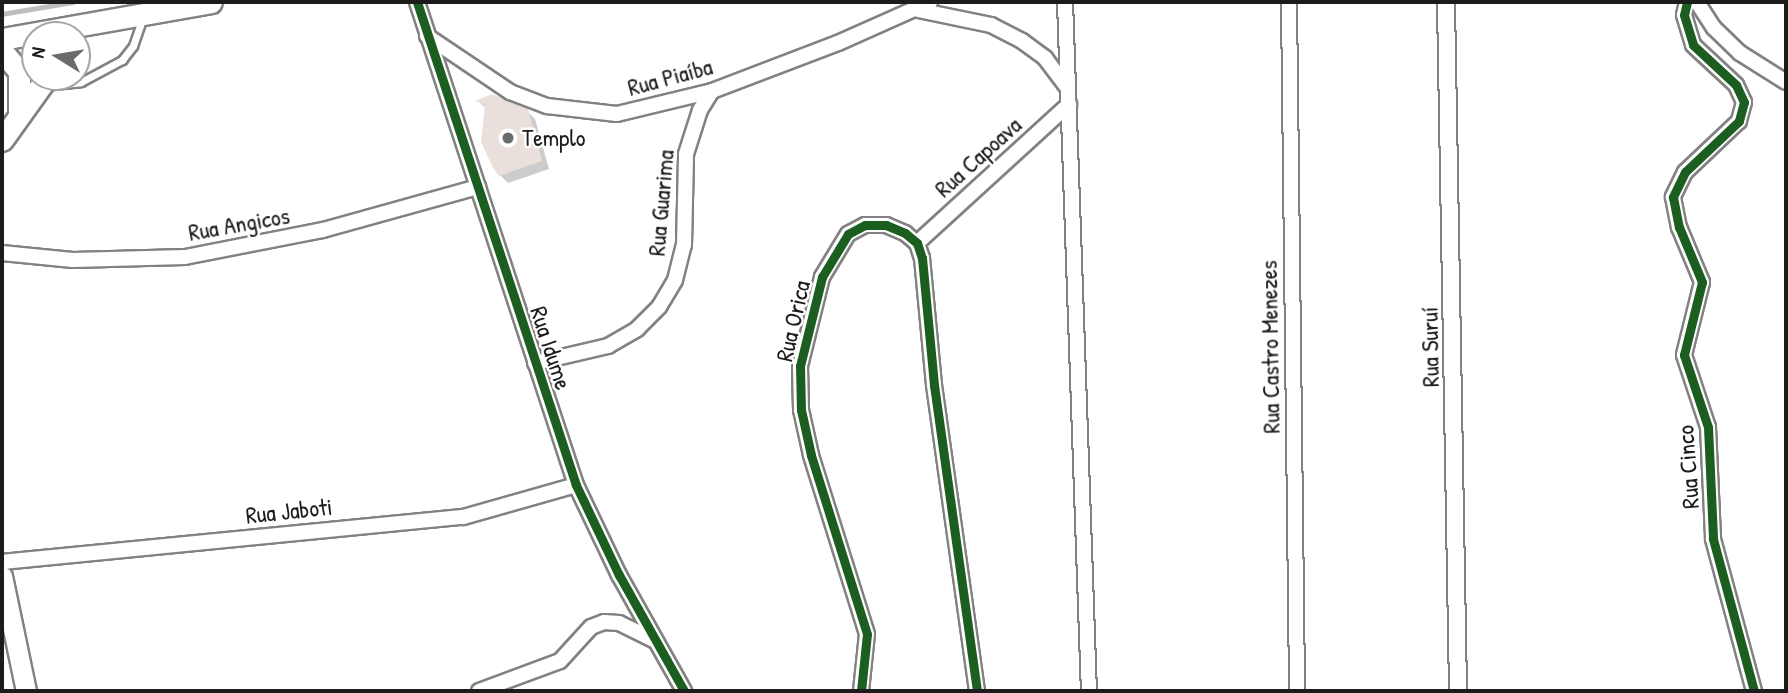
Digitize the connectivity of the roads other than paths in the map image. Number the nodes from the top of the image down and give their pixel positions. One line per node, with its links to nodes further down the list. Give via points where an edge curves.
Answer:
1 (211, 2): 9 (main road)
2 (417, 2): 12 (street, Rua Idume)
3 (1065, 2): 17 (street)
4 (1289, 2): 37 (street, Rua Castro Menezes)
5 (1446, 2): 38 (street, Rua Suruí)
6 (1687, 2): 39 (street, Rua Cinco, via 1684,15 1693,45 1736,85 1744,102 1739,121 1685,172 1673,197 1702,282 1684,355 1708,427 1713,539)
7 (1697, 2): 16 (street, via 1714,29 1740,53)
8 (924, 6): 17 (street, via 991,25 1022,41 1045,58); 19 (street, Rua Piaíba)
9 (144, 13): 10 (main road); 15 (lane, via 133,46 122,60)
10 (102, 20): 11 (main road); 13 (main road)
11 (91, 28)
12 (427, 36): 19 (street, Rua Piaíba, via 510,92 547,106 617,114); 23 (street, Rua Idume)
13 (2, 39)
14 (2, 51): 21 (main road, via 19,71)
15 (91, 77)
16 (1786, 82)
17 (1068, 88): 20 (street)
18 (36, 91): 21 (main road)
19 (712, 91): 26 (street, Rua Guarima, via 700,110 686,154 684,246 675,280 659,307 637,329 608,346)
20 (1069, 104): 24 (street, Rua Capoava); 36 (street)
21 (19, 114): 22 (main road)
22 (2, 139)
23 (478, 187): 25 (street, Rua Angicos, via 324,230 185,257 73,260); 26 (street, Rua Idume)
24 (917, 243): 34 (street, Rua Orica, via 886,225 865,225 848,233 822,277 800,366 800,411 867,634); 35 (street)
25 (2, 253)
26 (535, 363): 27 (street, Rua Idume)
27 (576, 485): 28 (street, Rua Jaboti, via 463,516); 30 (street, Rua Idume)
28 (2, 562)
29 (2, 576): 31 (main road)
30 (656, 641): 32 (street, via 619,623 604,622 591,627 560,661); 33 (street, Rua Idume)
31 (26, 691)
32 (479, 691)
33 (684, 691)
34 (861, 691)
35 (977, 691)
36 (1089, 691)
37 (1297, 691)
38 (1458, 691)
39 (1754, 691)

